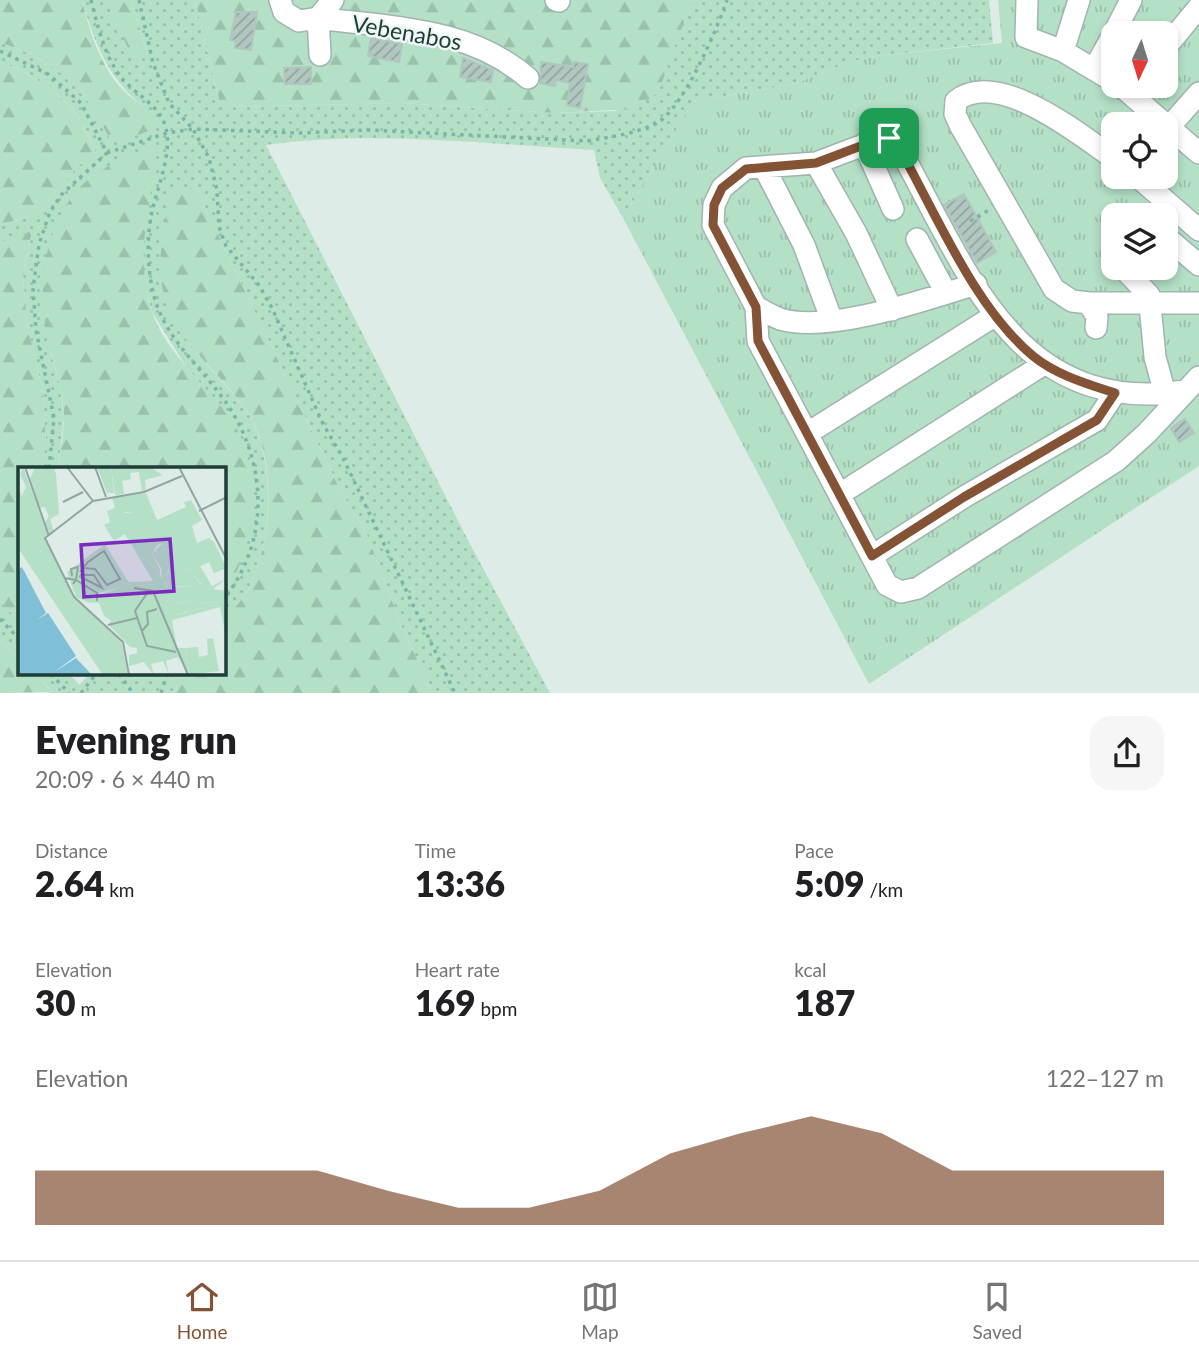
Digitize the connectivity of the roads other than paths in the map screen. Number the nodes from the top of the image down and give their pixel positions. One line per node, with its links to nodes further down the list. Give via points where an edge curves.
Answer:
1 (281, 0): 7 (street, Vebenabos, via 284,12 299,21)
2 (333, 0): 7 (street, Vebenabos)
3 (1027, 0): 10 (street, via 1026,37)
4 (1079, 0): 10 (street)
5 (1131, 0): 8 (street)
6 (1199, 7): 9 (street)
7 (318, 18): 11 (street, Vebenabos); 15 (street, Vebenabos, via 438,34 477,44 505,58)
8 (1120, 21)
9 (1178, 32)
10 (1063, 51): 13 (street)
11 (320, 55)
12 (1101, 56): 13 (street)
13 (1094, 69): 14 (street)
14 (1101, 73)
15 (528, 78)
16 (1199, 93): 19 (street)
17 (1138, 98): 18 (street)
18 (1154, 112)
19 (1178, 117)
20 (1178, 133): 23 (street)
21 (864, 144): 24 (street); 27 (street); 33 (street, via 889,138 898,146)
22 (1101, 149): 35 (street, via 1056,117 1007,96 984,90 966,93 956,101 960,125 1042,271 1054,289)
23 (1199, 153)
24 (816, 163): 25 (street); 39 (street)
25 (764, 167): 38 (street, via 732,177 714,205 713,225); 41 (street, via 804,245)
26 (1152, 189): 28 (street)
27 (893, 209)
28 (1199, 230)
29 (917, 239): 34 (street)
30 (1178, 247): 31 (street)
31 (1199, 265)
32 (1135, 280): 37 (street)
33 (976, 285): 34 (street); 40 (street)
34 (946, 293): 39 (street)
35 (1088, 303): 37 (street); 42 (street, via 1097,317)
36 (1199, 303): 37 (street)
37 (1152, 304): 44 (street, via 1155,357)
38 (756, 307): 41 (street, via 782,320); 46 (street, via 758,341)
39 (892, 310): 41 (street)
40 (993, 316): 43 (street); 46 (street)
41 (832, 321)
42 (1096, 328)
43 (1044, 364): 45 (street); 47 (street)
44 (1183, 387): 45 (street, via 1138,396); 48 (street, via 1147,433 1116,461 918,589 901,592 887,585)
45 (1115, 393): 48 (street, via 1097,420)
46 (808, 433): 47 (street)
47 (840, 494): 48 (street)
48 (872, 556)

